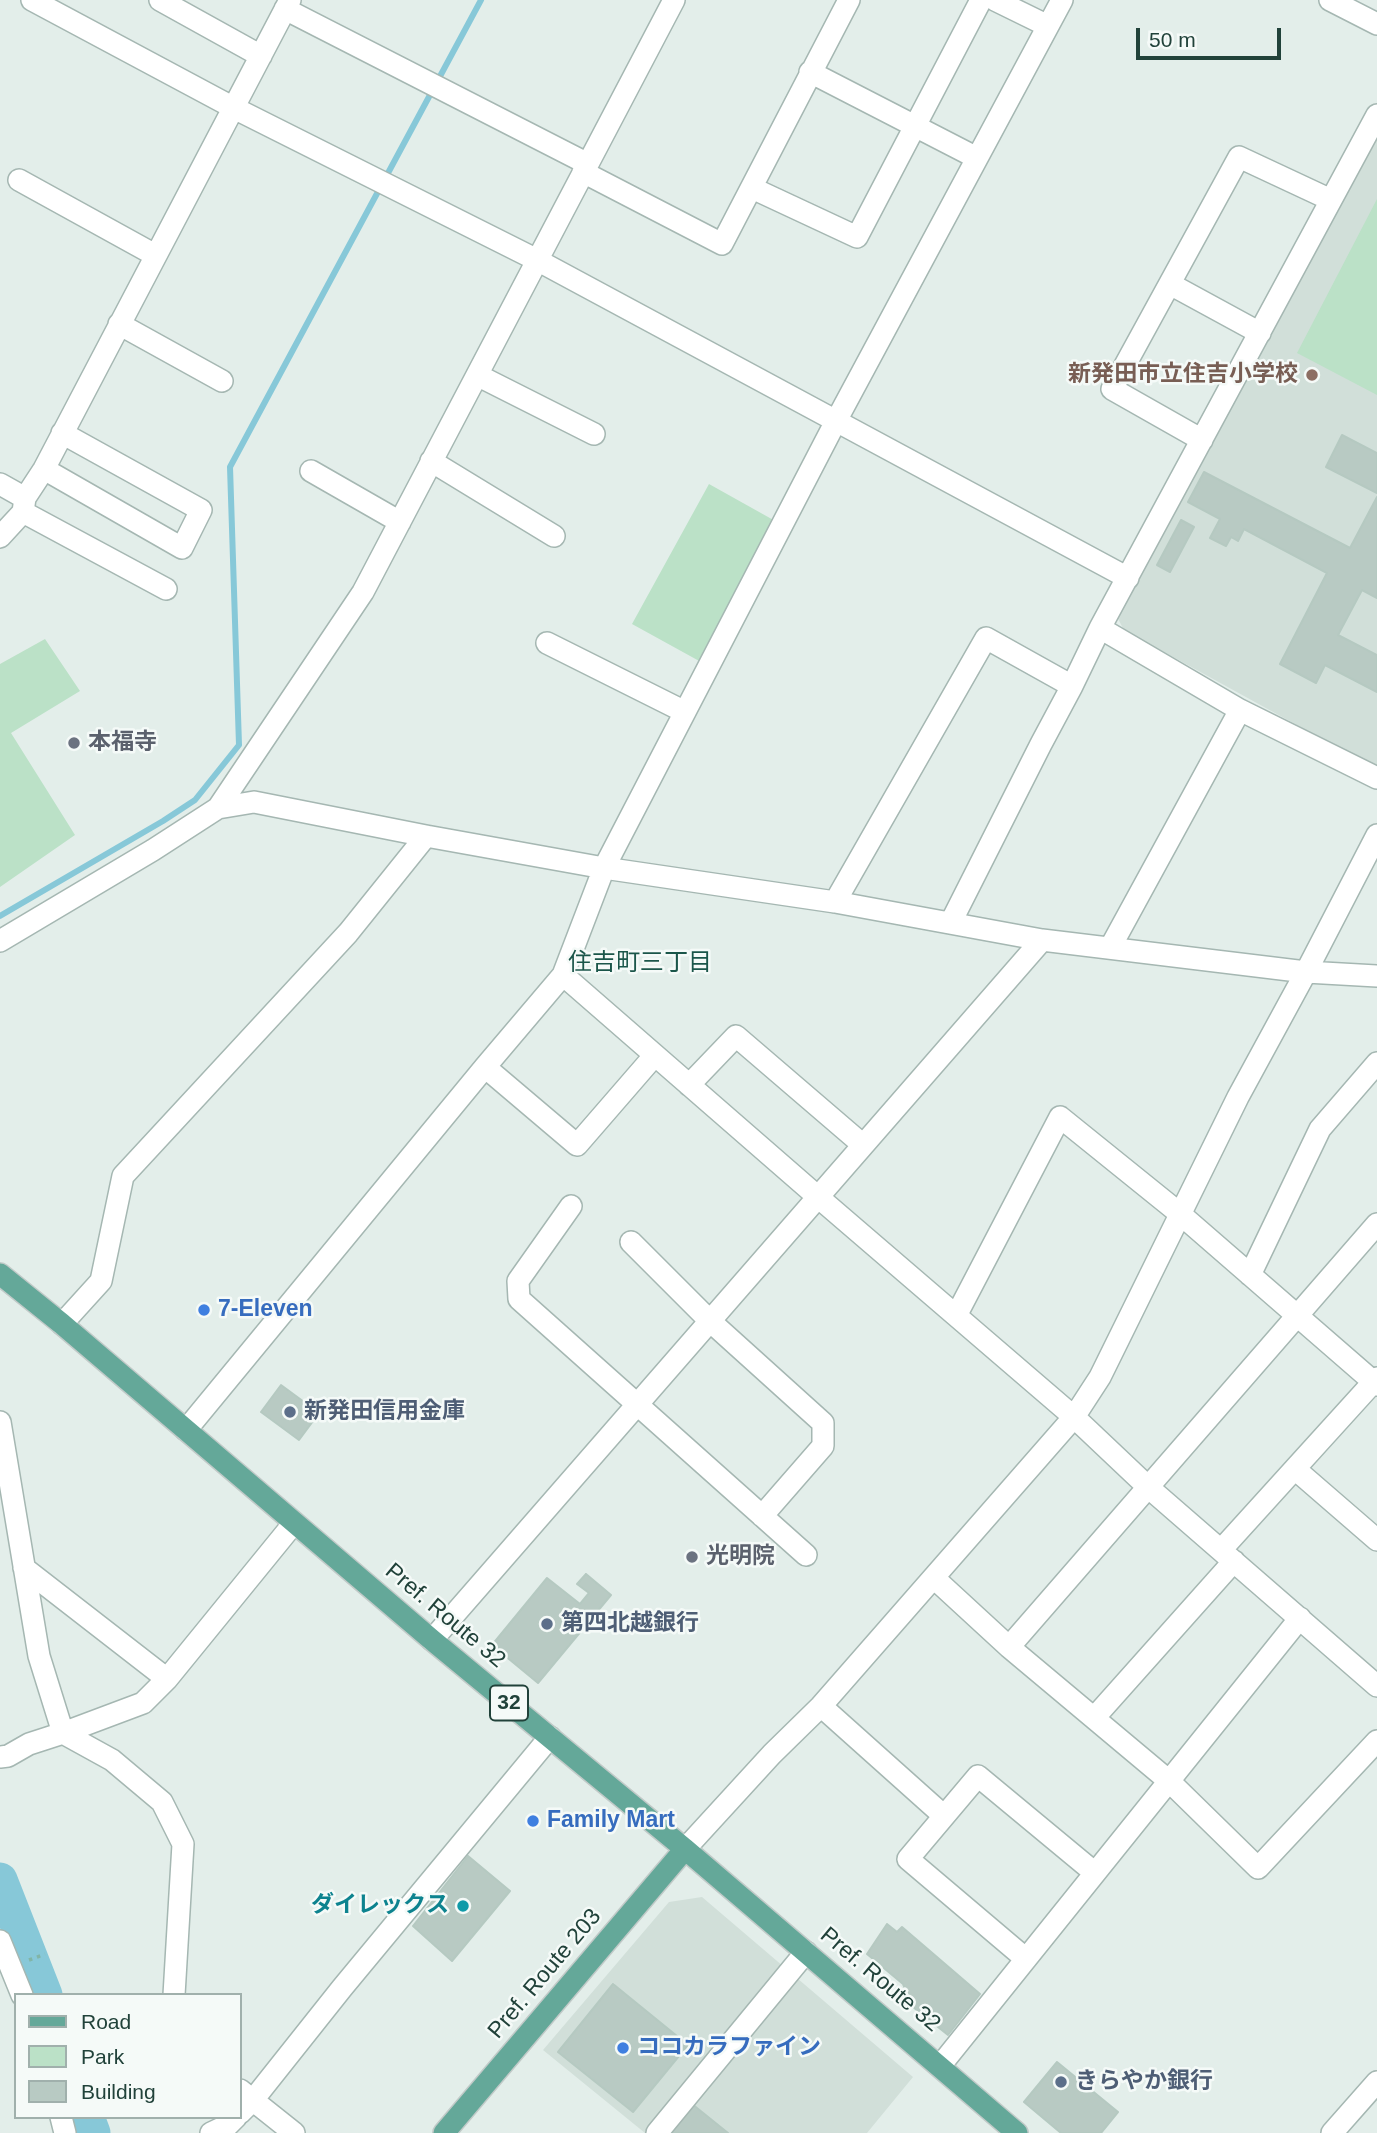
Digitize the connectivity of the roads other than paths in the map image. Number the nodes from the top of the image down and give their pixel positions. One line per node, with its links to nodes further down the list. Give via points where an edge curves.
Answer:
1 (32, 0): 14 (street)
2 (160, 0): 12 (street)
3 (674, 0): 18 (street)
4 (849, 0): 13 (street)
5 (981, 0): 16 (street)
6 (995, 0): 11 (street)
7 (1062, 0): 11 (street)
8 (1330, 0): 10 (street)
9 (288, 4): 12 (street); 18 (street)
10 (1377, 24)
11 (1048, 26): 17 (street)
12 (261, 55): 14 (street)
13 (810, 72): 16 (street); 20 (street)
14 (234, 108): 22 (street); 23 (street)
15 (1377, 115): 21 (street)
16 (913, 127): 17 (street); 20 (street, via 856,237)
17 (977, 158): 29 (street)
18 (585, 168): 20 (street, via 722,244); 23 (street)
19 (19, 180): 22 (street)
20 (752, 188)
21 (1331, 200): 24 (street, via 1239,157); 26 (street)
22 (155, 255): 25 (street)
23 (537, 260): 27 (street); 29 (street)
24 (1170, 284): 26 (street); 32 (street, via 1112,389)
25 (119, 324): 28 (street); 30 (street)
26 (1259, 333): 32 (street)
27 (477, 375): 31 (street); 33 (street)
28 (222, 381)
29 (836, 421): 41 (street); 47 (street)
30 (62, 433): 34 (street); 34 (street, via 201,510 183,548)
31 (594, 434)
32 (1202, 440): 41 (street)
33 (431, 461): 38 (street); 39 (street)
34 (44, 469): 37 (street)
35 (311, 471): 38 (street)
36 (0, 484): 37 (street)
37 (24, 505): 40 (street); 42 (street)
38 (400, 522): 49 (street, via 363,592)
39 (554, 536)
40 (0, 537)
41 (1128, 578): 43 (street)
42 (166, 589)
43 (1100, 628): 45 (street); 46 (street)
44 (547, 643): 47 (street)
45 (1072, 686): 53 (street, via 986,638); 54 (street)
46 (1240, 710): 48 (street); 57 (street)
47 (685, 712): 52 (street)
48 (1377, 778)
49 (218, 808): 51 (street, via 254,802); 55 (street, via 153,850)
50 (1377, 835): 58 (street)
51 (426, 836): 52 (street); 76 (street, via 348,933 123,1176 101,1281)
52 (604, 868): 53 (street); 59 (street)
53 (835, 902): 54 (street)
54 (951, 922): 56 (street)
55 (5, 931)
56 (1042, 940): 57 (street); 65 (street)
57 (1110, 948): 58 (street)
58 (1306, 972): 60 (street); 68 (street)
59 (563, 975): 61 (street); 63 (street)
60 (1377, 976)
61 (655, 1055): 63 (street, via 577,1145); 64 (street)
62 (1377, 1063): 72 (street, via 1320,1129)
63 (485, 1066): 81 (street)
64 (689, 1085): 65 (street, via 736,1036); 66 (street)
65 (863, 1145): 66 (street)
66 (818, 1197): 73 (street); 75 (street)
67 (571, 1206): 78 (street, via 517,1281 519,1299)
68 (1179, 1213): 72 (street); 73 (street, via 1060,1117); 79 (street, via 1100,1377)
69 (1377, 1224): 74 (street)
70 (631, 1242): 75 (street)
71 (0, 1275): 76 (main road, Pref. Route 32 / 32)
72 (1250, 1275): 74 (street)
73 (957, 1314): 79 (street)
74 (1297, 1316): 77 (street); 83 (street)
75 (710, 1321): 78 (street); 84 (street, via 823,1423 823,1446)
76 (62, 1324): 81 (main road, Pref. Route 32 / 32)
77 (1376, 1382): 82 (street)
78 (637, 1405): 84 (street); 92 (street)
79 (1074, 1417): 83 (street); 90 (street)
80 (0, 1423): 89 (street)
81 (186, 1430): 85 (main road, Pref. Route 32 / 32)
82 (1295, 1469): 86 (street); 88 (street)
83 (1149, 1487): 88 (street); 93 (street)
84 (762, 1516): 87 (street)
85 (295, 1523): 92 (main road, Pref. Route 32 / 32); 94 (street)
86 (1377, 1540)
87 (806, 1555)
88 (1228, 1556): 91 (street); 97 (street)
89 (24, 1568): 94 (street); 98 (street, via 39,1657)
90 (934, 1578): 93 (street); 96 (street)
91 (1300, 1618): 95 (street); 102 (street)
92 (432, 1640): 99 (main road, Pref. Route 32 / 32)
93 (1009, 1647): 97 (street)
94 (167, 1679): 98 (street, via 143,1703)
95 (1377, 1686)
96 (821, 1706): 103 (street); 104 (street)
97 (1094, 1718): 102 (street)
98 (63, 1733): 101 (street); 110 (street, via 112,1760 162,1802 183,1844)
99 (550, 1737): 104 (main road, Pref. Route 32 / 32); 113 (street)
100 (1377, 1741): 102 (street, via 1258,1868)
101 (0, 1757)
102 (1169, 1781): 105 (street)
103 (944, 1816): 105 (street, via 978,1776); 108 (street, via 908,1859)
104 (685, 1849): 107 (main road, Pref. Route 32 / 32); 117 (main road, Pref. Route 203)
105 (1095, 1873): 108 (street)
106 (0, 1941): 109 (street)
107 (806, 1952): 111 (main road, Pref. Route 32 / 32); 118 (street)
108 (1026, 1959): 111 (street)
109 (21, 1993)
110 (174, 1993)
111 (940, 2066): 119 (main road, Pref. Route 32 / 32)
112 (1377, 2081): 120 (street)
113 (244, 2101): 116 (street)
114 (234, 2119): 115 (street)
115 (210, 2133)
116 (294, 2133)
117 (444, 2133)
118 (657, 2133)
119 (1017, 2133)
120 (1332, 2133)

